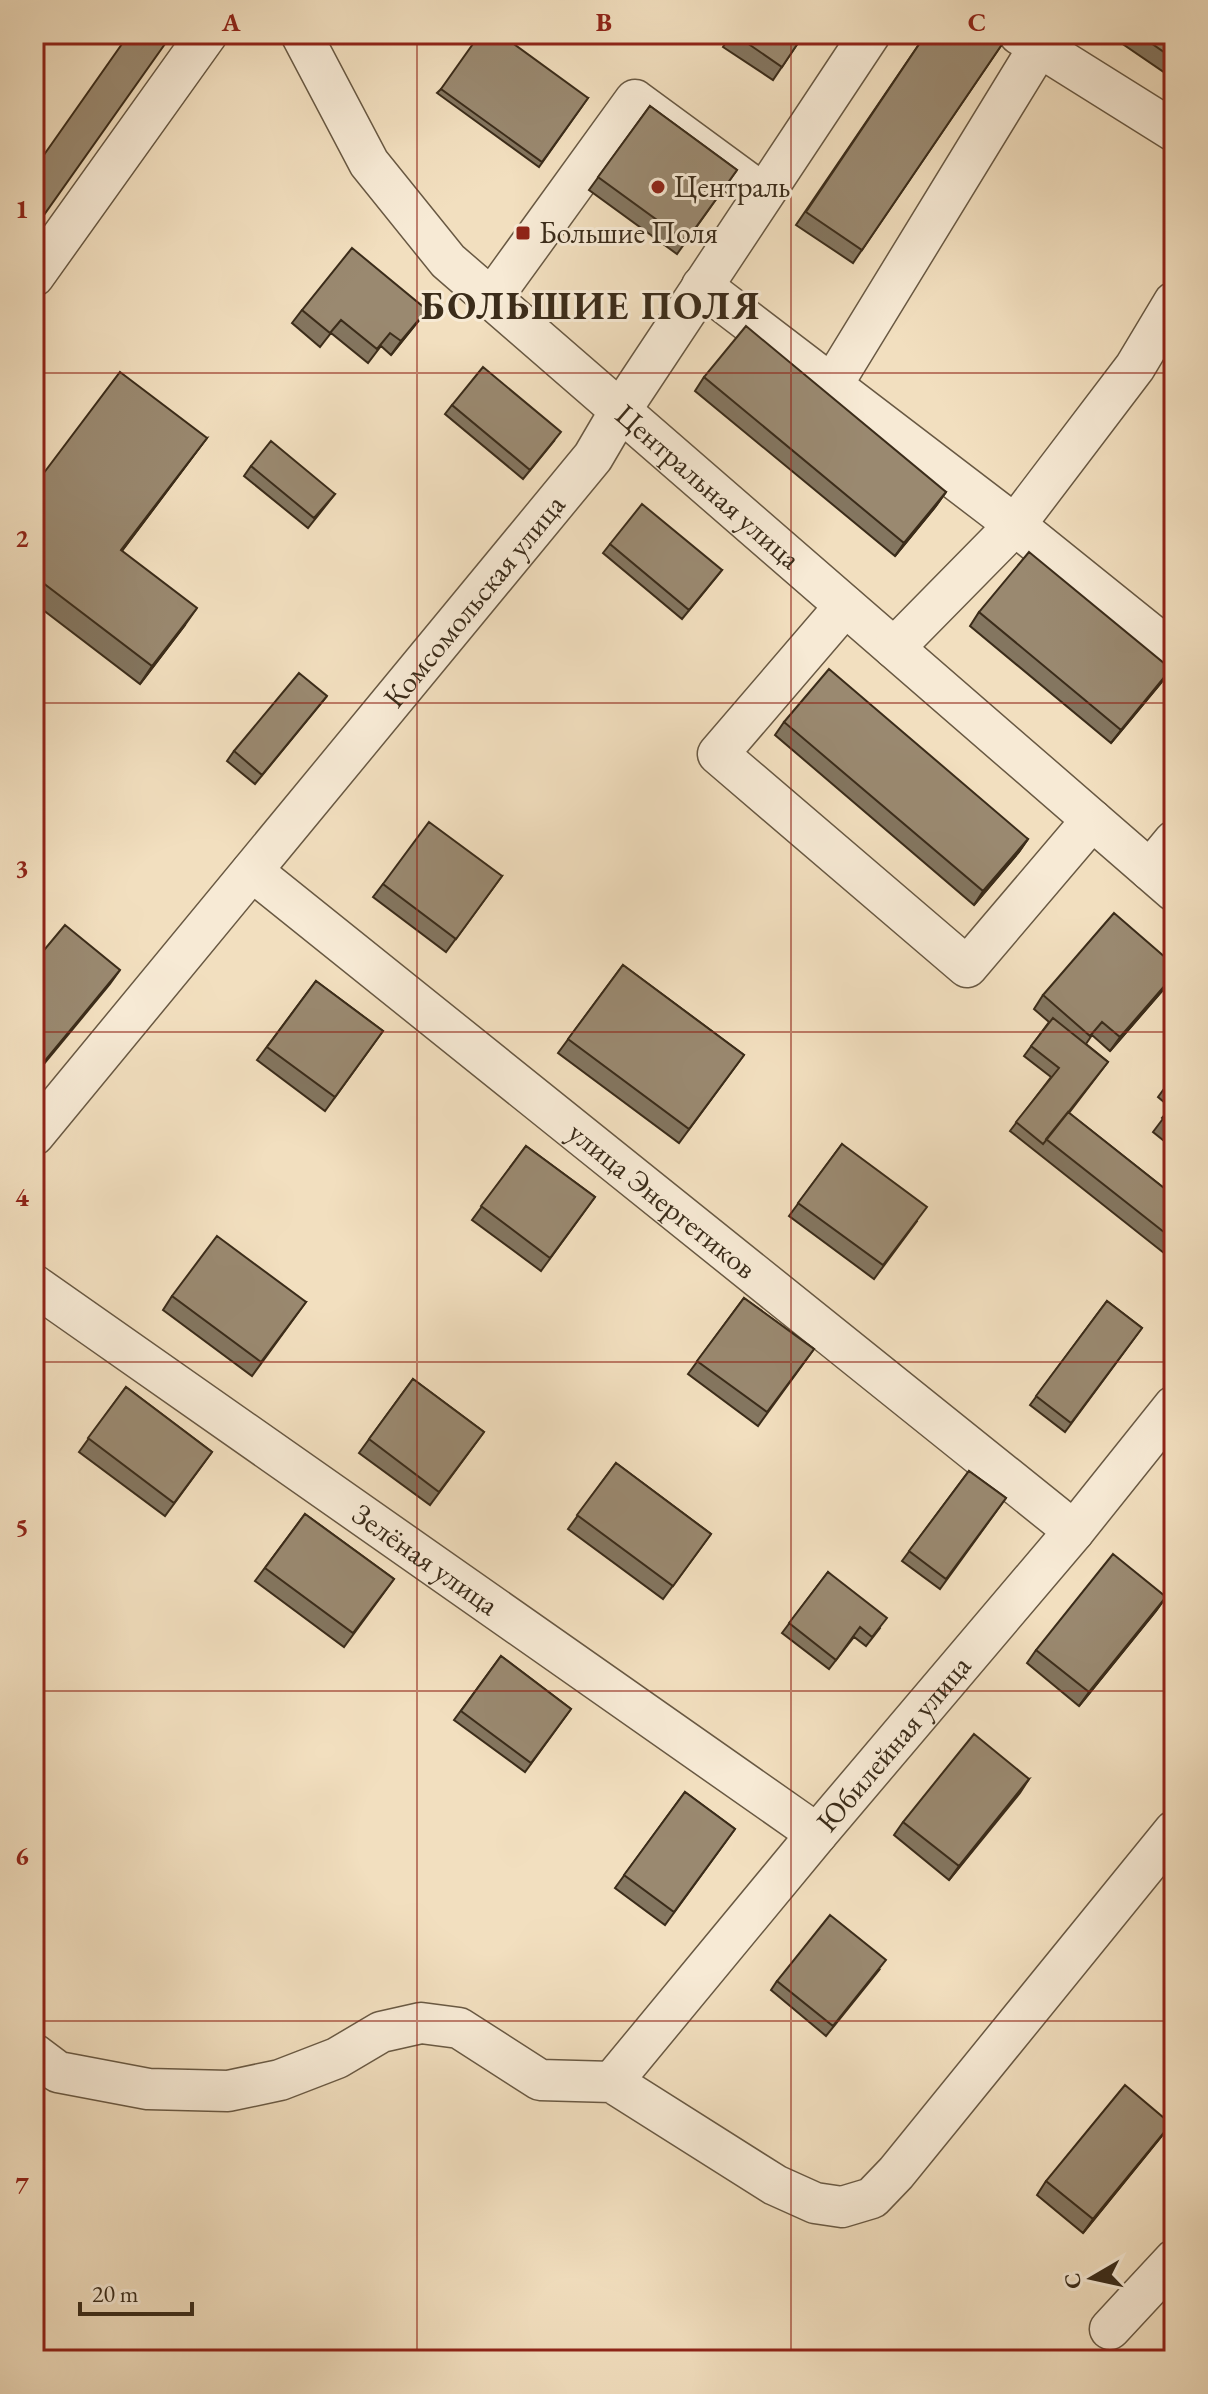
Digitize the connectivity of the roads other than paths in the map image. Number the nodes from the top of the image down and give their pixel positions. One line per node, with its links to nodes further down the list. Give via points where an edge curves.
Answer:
1 (207, 34): 7 (street)
2 (301, 34): 9 (street, Центральная улица, via 369,163 448,261)
3 (870, 34): 6 (street, Комсомольская улица)
4 (1029, 40): 5 (street); 11 (street)
5 (1174, 131)
6 (763, 194): 8 (street, Комсомольская улица); 9 (street, via 635,100)
7 (34, 276)
8 (702, 286): 11 (street); 12 (street, Комсомольская улица)
9 (491, 299): 12 (street, Центральная улица)
10 (1174, 302): 13 (street, via 1135,367)
11 (832, 385): 13 (street)
12 (620, 411): 14 (street, Центральная улица); 19 (street, Комсомольская улица, via 593,457)
13 (1015, 525): 15 (street); 16 (street)
14 (845, 606): 15 (street, Центральная улица); 17 (street, via 718,754 967,967)
15 (894, 648): 17 (street, Центральная улица)
16 (1174, 653)
17 (1092, 820): 18 (street, Центральная улица)
18 (1166, 867)
19 (252, 871): 20 (street, Комсомольская улица); 23 (street, улица Энергетиков)
20 (34, 1135)
21 (34, 1285): 25 (street, Зелёная улица)
22 (1174, 1406): 23 (street, Юбилейная улица)
23 (1074, 1531): 25 (street, Юбилейная улица)
24 (1174, 1831): 27 (street, via 872,2198 842,2207 815,2203 775,2185)
25 (817, 1834): 27 (street, Юбилейная улица)
26 (46, 2063): 27 (street, via 148,2089 228,2091 280,2080 337,2058 381,2032 421,2023 459,2028 540,2080)
27 (612, 2082)
28 (1174, 2260): 29 (street)
29 (1110, 2329)

